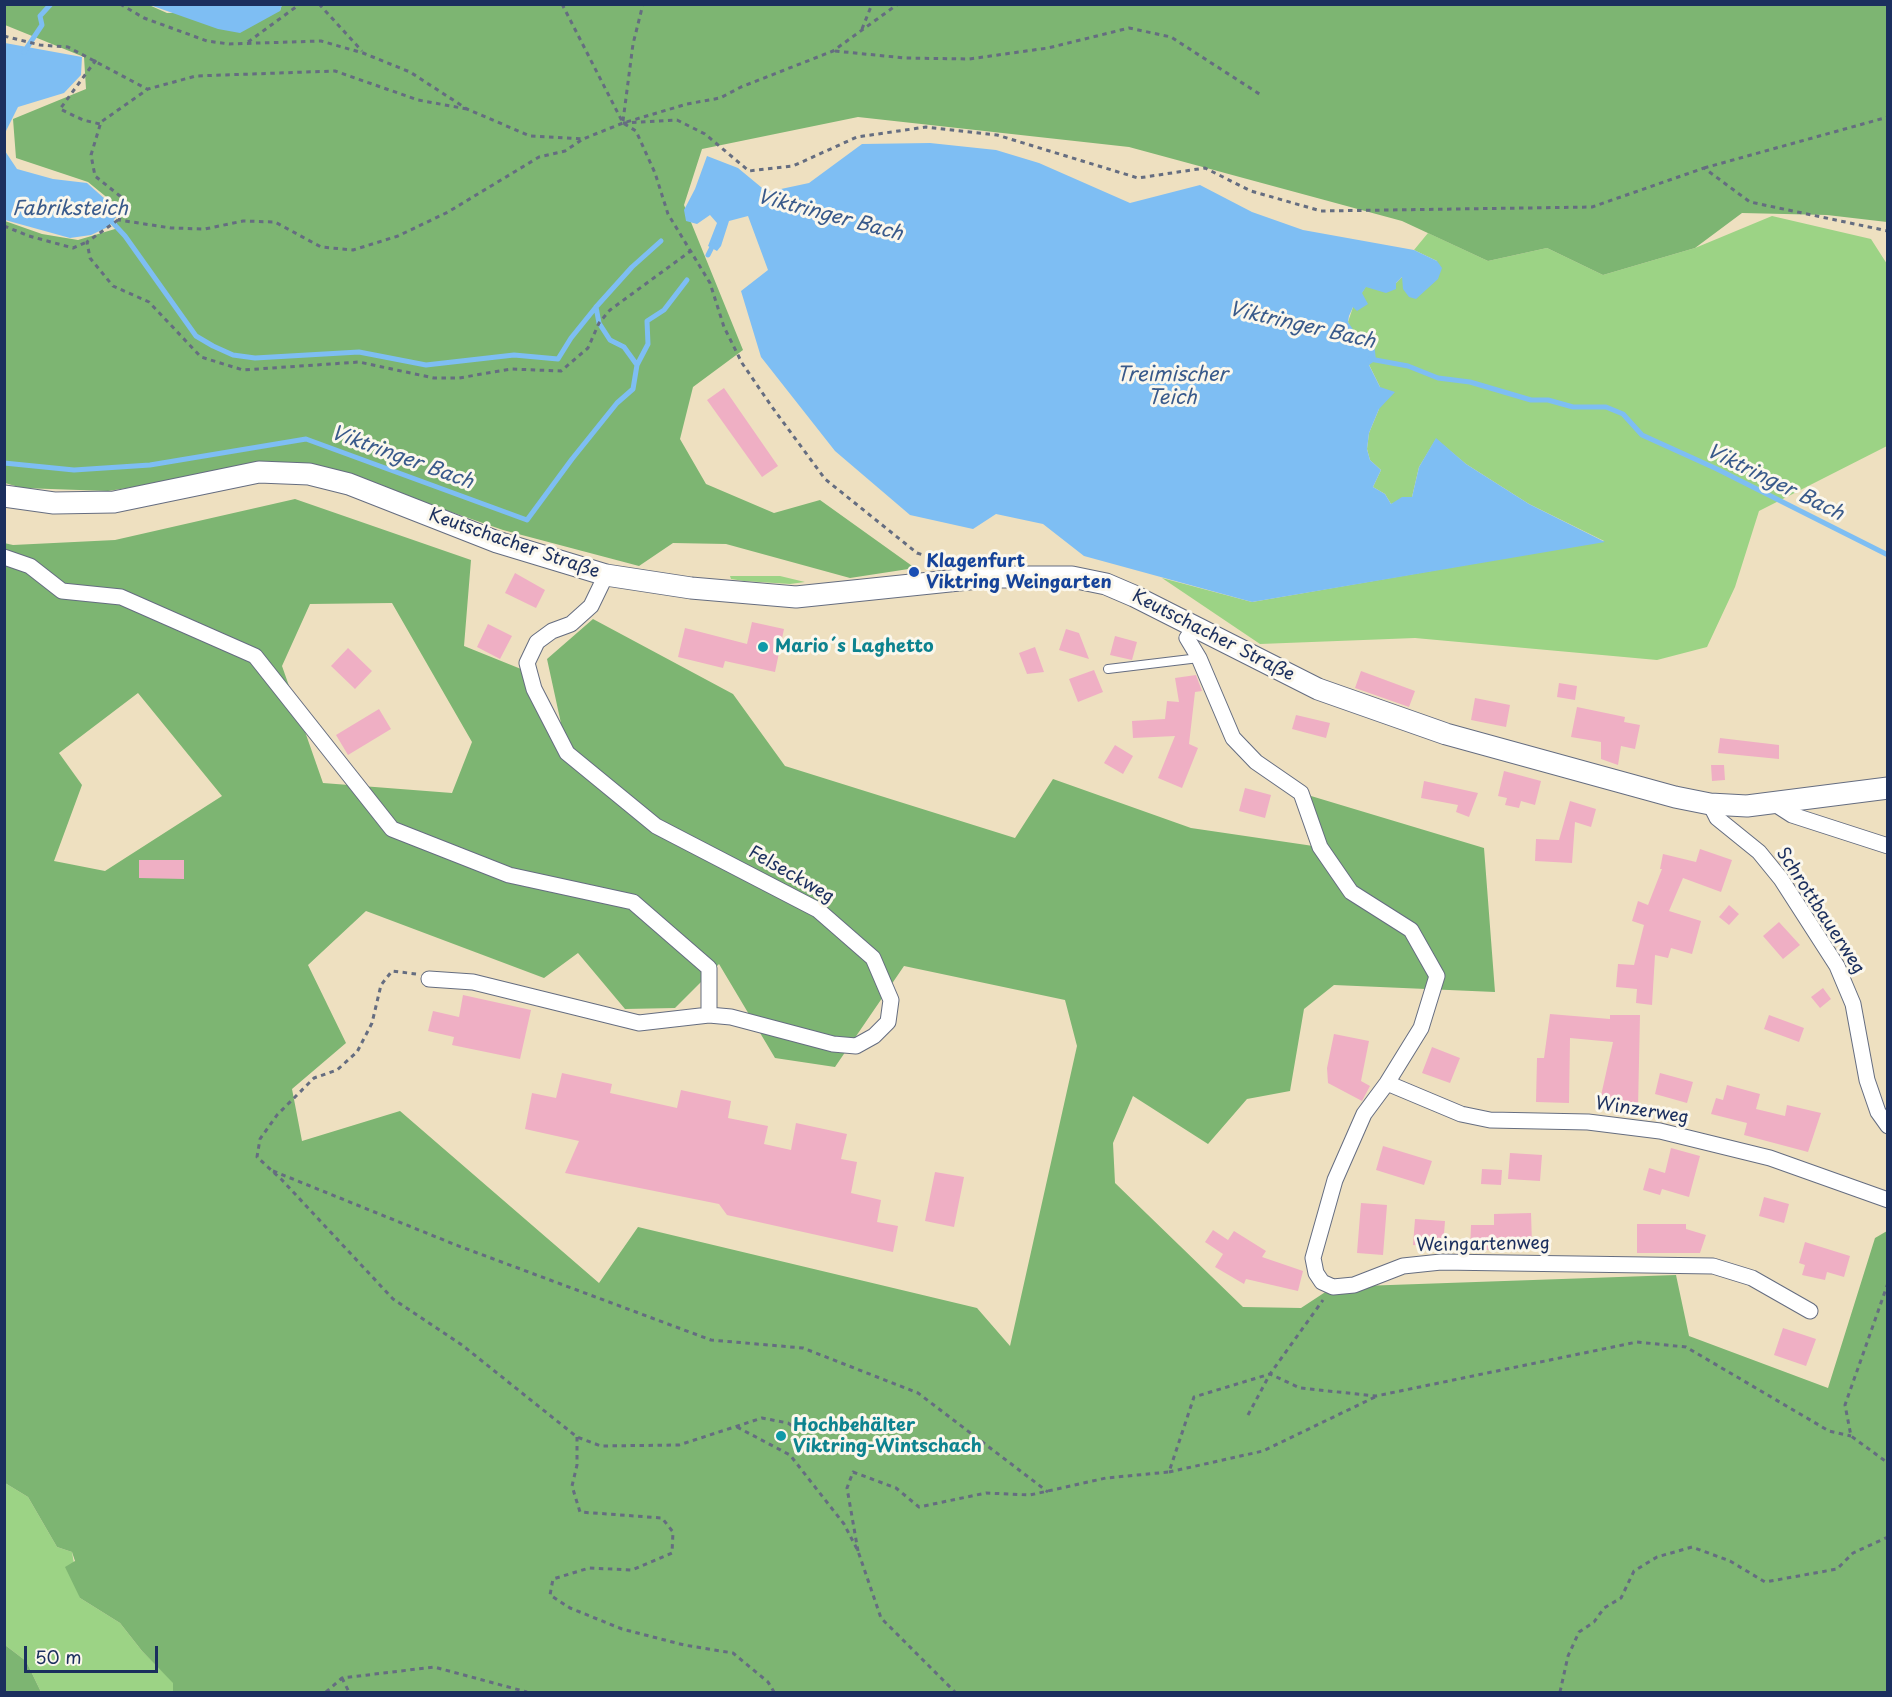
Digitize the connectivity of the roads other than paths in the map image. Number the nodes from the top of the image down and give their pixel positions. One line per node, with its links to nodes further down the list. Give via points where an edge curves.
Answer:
1 (4, 496): 3 (main road, Keutschacher Straße, via 54,503 114,502 259,472 309,474 350,484 497,542)
2 (4, 557): 12 (street, via 30,566 63,591 121,597 255,656 392,829 509,875 633,902 709,968)
3 (606, 575): 4 (main road, Keutschacher Straße, via 691,588 796,597 988,577 1072,577 1106,584); 12 (street, Felseckweg, via 591,606 571,624 537,642 527,663 534,688 567,753 656,826 819,910 873,958 891,1000 888,1022 856,1046)
4 (1195, 628): 5 (street, via 1187,638); 8 (main road, Keutschacher Straße, via 1318,689 1446,734)
5 (1199, 658): 6 (lane); 13 (street, via 1233,738 1256,762 1301,794 1320,847 1351,892 1411,930 1437,976 1421,1028)
6 (1108, 669)
7 (1887, 788): 9 (main road, Keutschacher Straße)
8 (1710, 804): 9 (main road, Keutschacher Straße); 14 (street, Schrottbauerweg, via 1717,818 1759,852 1781,879 1837,966 1853,1004 1867,1080)
9 (1775, 804): 10 (street, via 1792,815)
10 (1887, 846)
11 (429, 979): 12 (street, Felseckweg, via 473,982 639,1023)
12 (709, 1015)
13 (1387, 1083): 15 (street, Winzerweg, via 1461,1114 1490,1120 1588,1122 1660,1131 1770,1158); 16 (street, Weingartenweg, via 1364,1114 1335,1179 1313,1258 1322,1282 1333,1287 1354,1285 1403,1266 1441,1262 1713,1266 1752,1278)
14 (1887, 1126)
15 (1887, 1200)
16 (1810, 1311)

